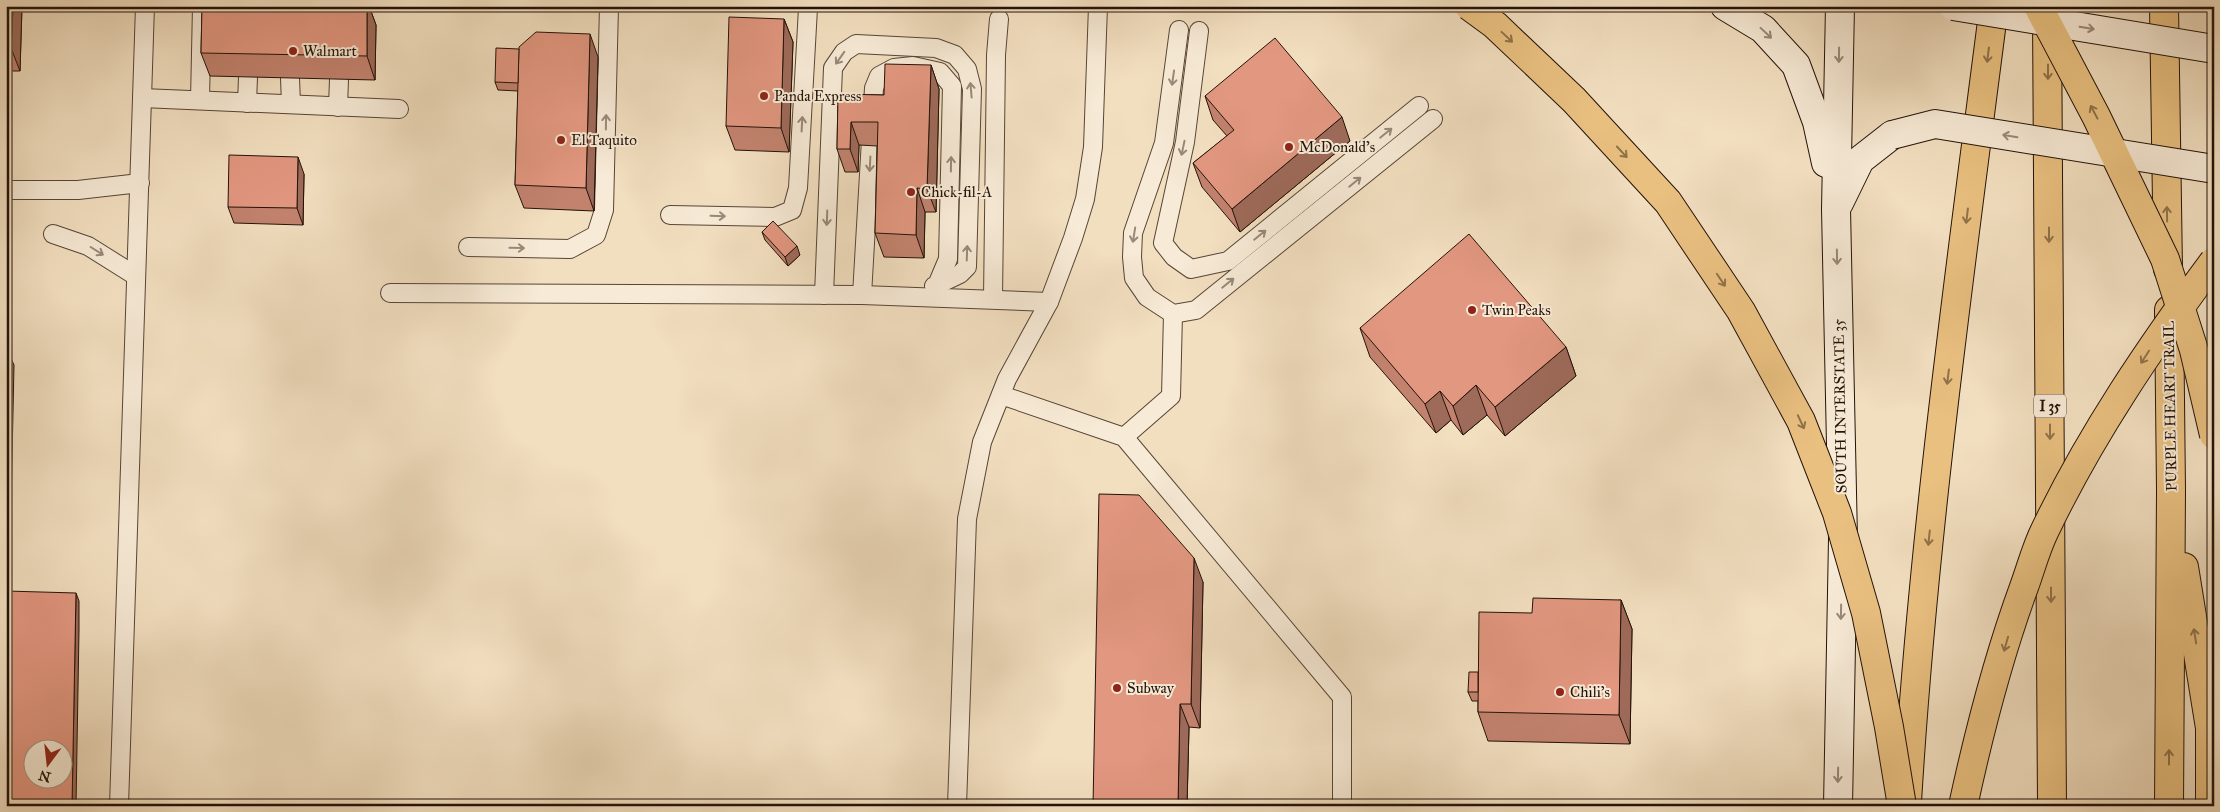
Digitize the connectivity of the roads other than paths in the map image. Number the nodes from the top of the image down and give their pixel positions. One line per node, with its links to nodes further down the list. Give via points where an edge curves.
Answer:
1 (145, 6): 21 (lane)
2 (202, 6): 22 (lane)
3 (609, 6): 35 (lane, one-way to 3, via 570,249 596,235 604,210)
4 (1098, 6): 44 (lane, via 1093,148 1085,199)
5 (1470, 6): 54 (highway, one-way to 54, bridge, via 1495,25 1574,100 1668,202 1741,311 1801,421 1837,512 1866,613)
6 (1725, 6): 32 (main road, one-way to 32, via 1763,28 1796,65 1817,122)
7 (1840, 6): 32 (main road, SOUTH INTERSTATE 35, one-way to 32)
8 (1953, 6): 17 (main road, one-way to 17, bridge)
9 (1994, 6): 55 (highway, one-way to 55, via 1934,487 1914,683)
10 (2038, 6): 47 (highway, one-way to 10, bridge, via 2194,350 2165,259)
11 (2047, 6): 57 (highway, I 35, one-way to 57)
12 (2164, 6): 49 (highway, PURPLE HEART TRAIL, one-way to 12)
13 (808, 8): 33 (lane, one-way to 13, via 775,218 792,210 798,188)
14 (999, 19): 43 (lane)
15 (1180, 30): 45 (lane, one-way to 45, via 1164,143 1134,233 1132,257 1134,278 1147,298)
16 (1199, 30): 25 (lane, one-way to 25, via 1185,142 1163,243 1191,270 1228,261)
17 (2214, 49)
18 (248, 77): 23 (lane)
19 (290, 78): 24 (lane)
20 (338, 79): 26 (lane)
21 (142, 98): 22 (lane); 30 (lane)
22 (200, 100): 23 (lane)
23 (247, 103): 24 (lane)
24 (291, 104): 26 (lane)
25 (1419, 106)
26 (338, 107): 27 (lane)
27 (400, 109)
28 (1433, 119): 45 (lane, one-way to 28, via 1196,310)
29 (2214, 169): 32 (main road, one-way to 32, bridge, via 1936,124 1892,136 1860,160)
30 (140, 184): 31 (lane, via 78,190); 37 (lane)
31 (6, 190)
32 (1836, 209): 53 (main road, SOUTH INTERSTATE 35, one-way to 53, via 1843,539)
33 (670, 215)
34 (53, 234): 37 (lane, one-way to 37, via 88,246)
35 (468, 247)
36 (2214, 261): 56 (highway, one-way to 56, bridge, via 2162,331 2102,422 2044,531 2013,617 1975,750)
37 (136, 276): 50 (lane)
38 (937, 285): 40 (lane, one-way to 40, via 960,274 967,266 972,89 967,69 955,55 936,48 856,44 844,52 834,68); 41 (lane, one-way to 41, via 948,259 952,86 940,72 913,66 894,68 879,76 874,88); 42 (lane)
39 (390, 293): 40 (lane)
40 (824, 295): 41 (lane)
41 (862, 295): 42 (lane)
42 (908, 296): 43 (lane)
43 (993, 300): 44 (lane)
44 (1049, 302): 46 (lane)
45 (1173, 314): 48 (lane, via 1171,396)
46 (1001, 394): 48 (lane); 51 (lane, via 982,442 968,519)
47 (2214, 435)
48 (1124, 438): 52 (lane, via 1342,696)
49 (2171, 490): 58 (highway, PURPLE HEART TRAIL, one-way to 49); 59 (highway, one-way to 49, via 2210,728)
50 (119, 806)
51 (957, 806)
52 (1342, 806)
53 (1838, 806)
54 (1902, 806)
55 (1906, 806)
56 (1963, 806)
57 (2052, 806)
58 (2169, 806)
59 (2210, 806)

